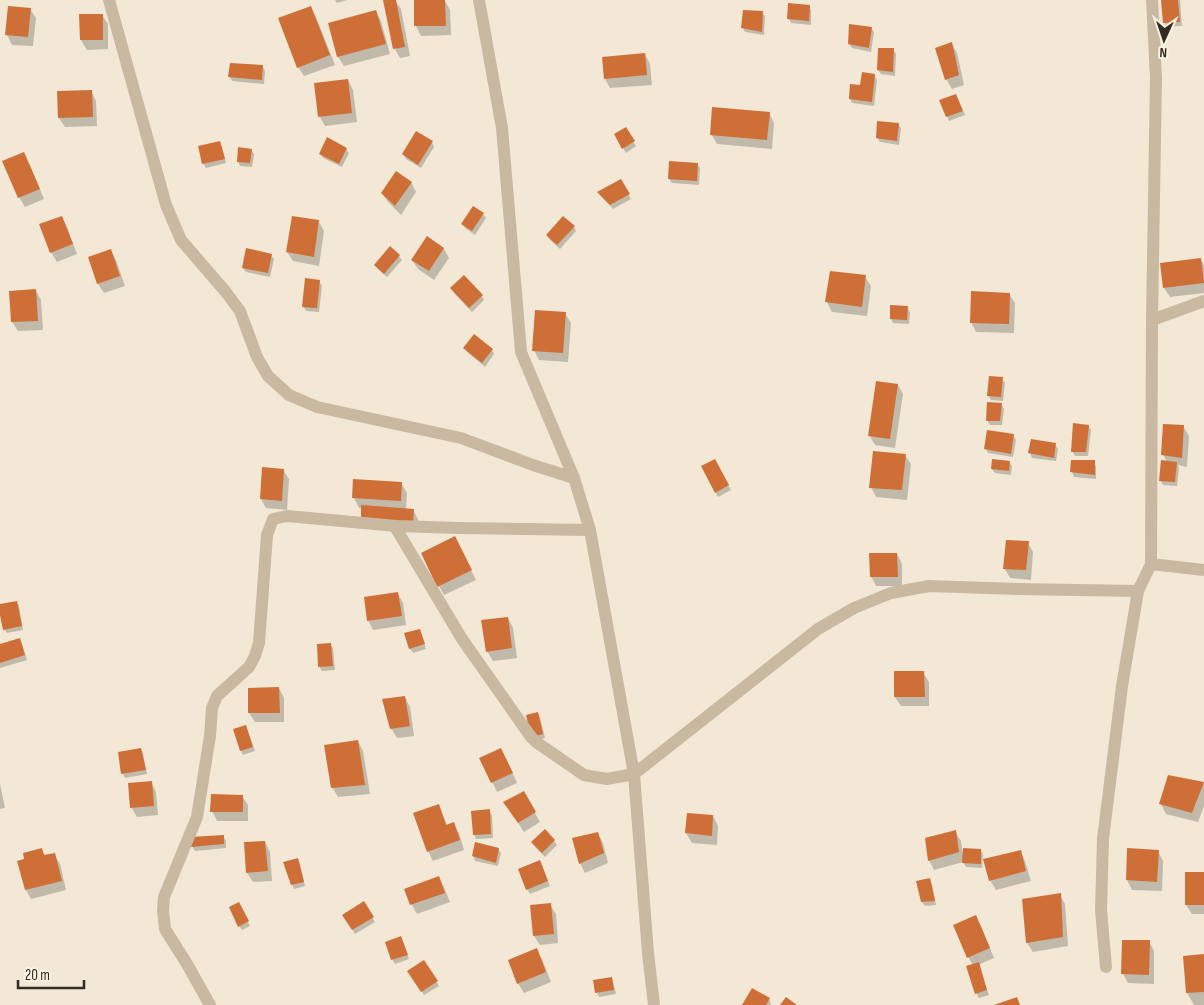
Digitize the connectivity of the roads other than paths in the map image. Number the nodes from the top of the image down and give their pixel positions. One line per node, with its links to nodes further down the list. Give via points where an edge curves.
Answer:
1 (109, 0): 6 (street, via 166,205 181,240 240,311 268,376 289,395 317,407 461,438)
2 (479, 0): 6 (street, via 502,128 521,352)
3 (1152, 0): 5 (street, via 1156,77)
4 (1204, 301): 5 (street)
5 (1152, 320): 9 (street)
6 (574, 478): 8 (street)
7 (396, 526): 8 (street); 12 (street, via 462,639 531,737 584,775 607,779); 14 (street, via 287,516 272,519 267,535 259,643 249,667 218,696 212,708 196,817 164,897 165,929)
8 (590, 530): 12 (street)
9 (1151, 564): 10 (street); 11 (street)
10 (1204, 570)
11 (1138, 591): 12 (street, via 929,586 891,593 854,608 818,629); 13 (street, via 1122,686 1103,839 1101,910)
12 (634, 774): 15 (street)
13 (1106, 967)
14 (210, 1005)
15 (654, 1005)

